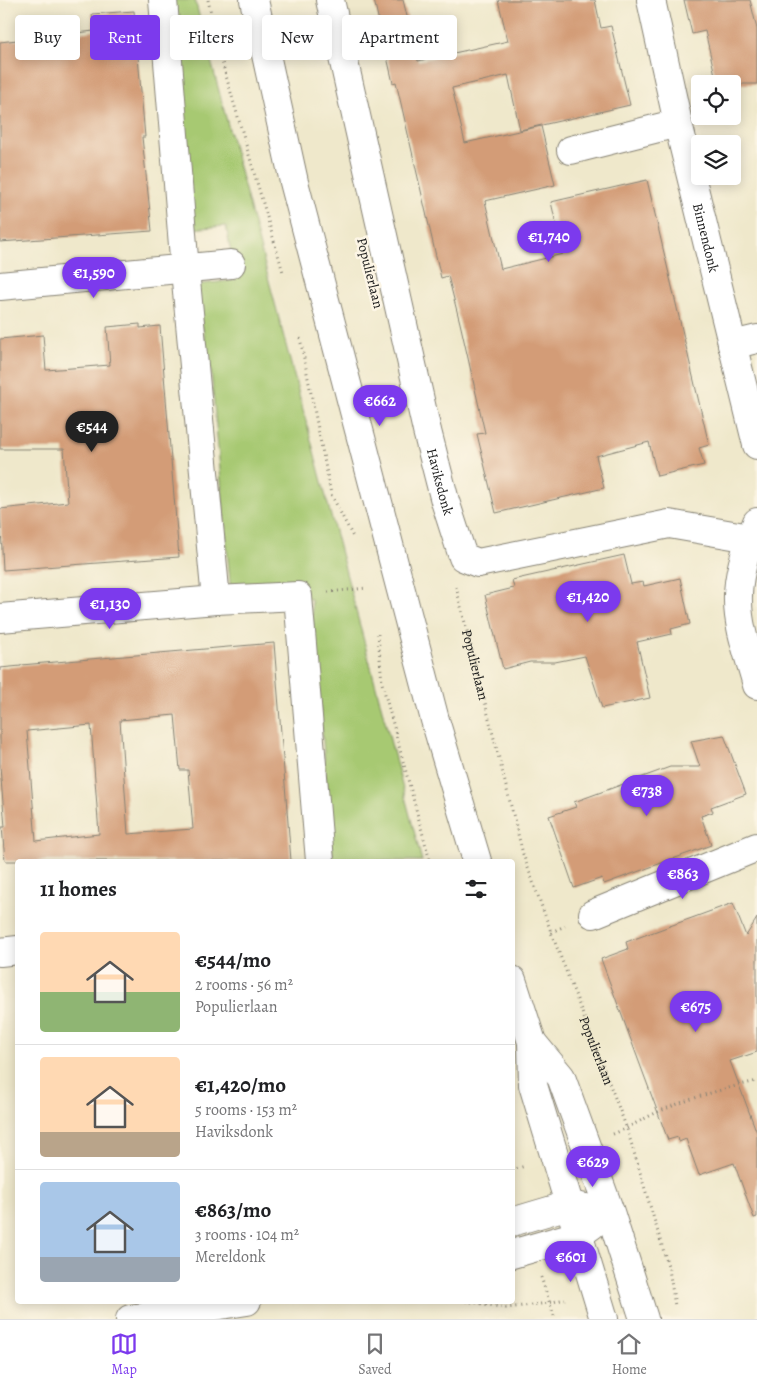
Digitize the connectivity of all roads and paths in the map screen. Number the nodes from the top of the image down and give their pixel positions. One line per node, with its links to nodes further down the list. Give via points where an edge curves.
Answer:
1 (163, 0): 9 (street)
2 (208, 0): 10 (path, via 222,62)
3 (254, 0): 29 (street, via 296,192 434,720)
4 (330, 0): 15 (street, Haviksdonk, via 427,431 463,557 478,563 669,524)
5 (651, 0): 6 (street, Binnendonk)
6 (678, 123): 7 (street); 13 (street, Binnendonk)
7 (571, 150)
8 (230, 264): 9 (street)
9 (185, 270): 11 (street); 22 (street)
10 (286, 281)
11 (0, 286)
12 (299, 329): 16 (path, via 331,494)
13 (745, 342): 14 (street, Binnendonk)
14 (757, 445)
15 (754, 530): 25 (street, via 739,581 738,601 740,622)
16 (356, 544)
17 (453, 578): 36 (path, Populierlaan, via 523,854)
18 (365, 579): 19 (path)
19 (367, 588): 20 (path); 21 (path)
20 (298, 596): 22 (street); 27 (street)
21 (370, 597)
22 (216, 600): 23 (street)
23 (0, 618)
24 (378, 626): 28 (path, via 382,683)
25 (757, 685)
26 (757, 847): 30 (street)
27 (320, 859)
28 (429, 859)
29 (476, 859)
30 (593, 914)
31 (15, 950): 32 (street)
32 (0, 952)
33 (515, 989): 34 (street)
34 (532, 1042): 37 (street, via 533,1085); 38 (street, via 561,1077)
35 (757, 1081): 36 (path, via 664,1109)
36 (627, 1129): 46 (path, Populierlaan, via 669,1269)
37 (569, 1205): 38 (street); 39 (street); 40 (street)
38 (610, 1212): 40 (street); 49 (street)
39 (515, 1221)
40 (578, 1235): 41 (street); 48 (street)
41 (515, 1253)
42 (549, 1303): 44 (path, via 506,1308)
43 (239, 1304): 45 (street)
44 (483, 1304)
45 (219, 1313): 47 (street)
46 (676, 1315)
47 (130, 1319)
48 (604, 1319)
49 (644, 1319)

